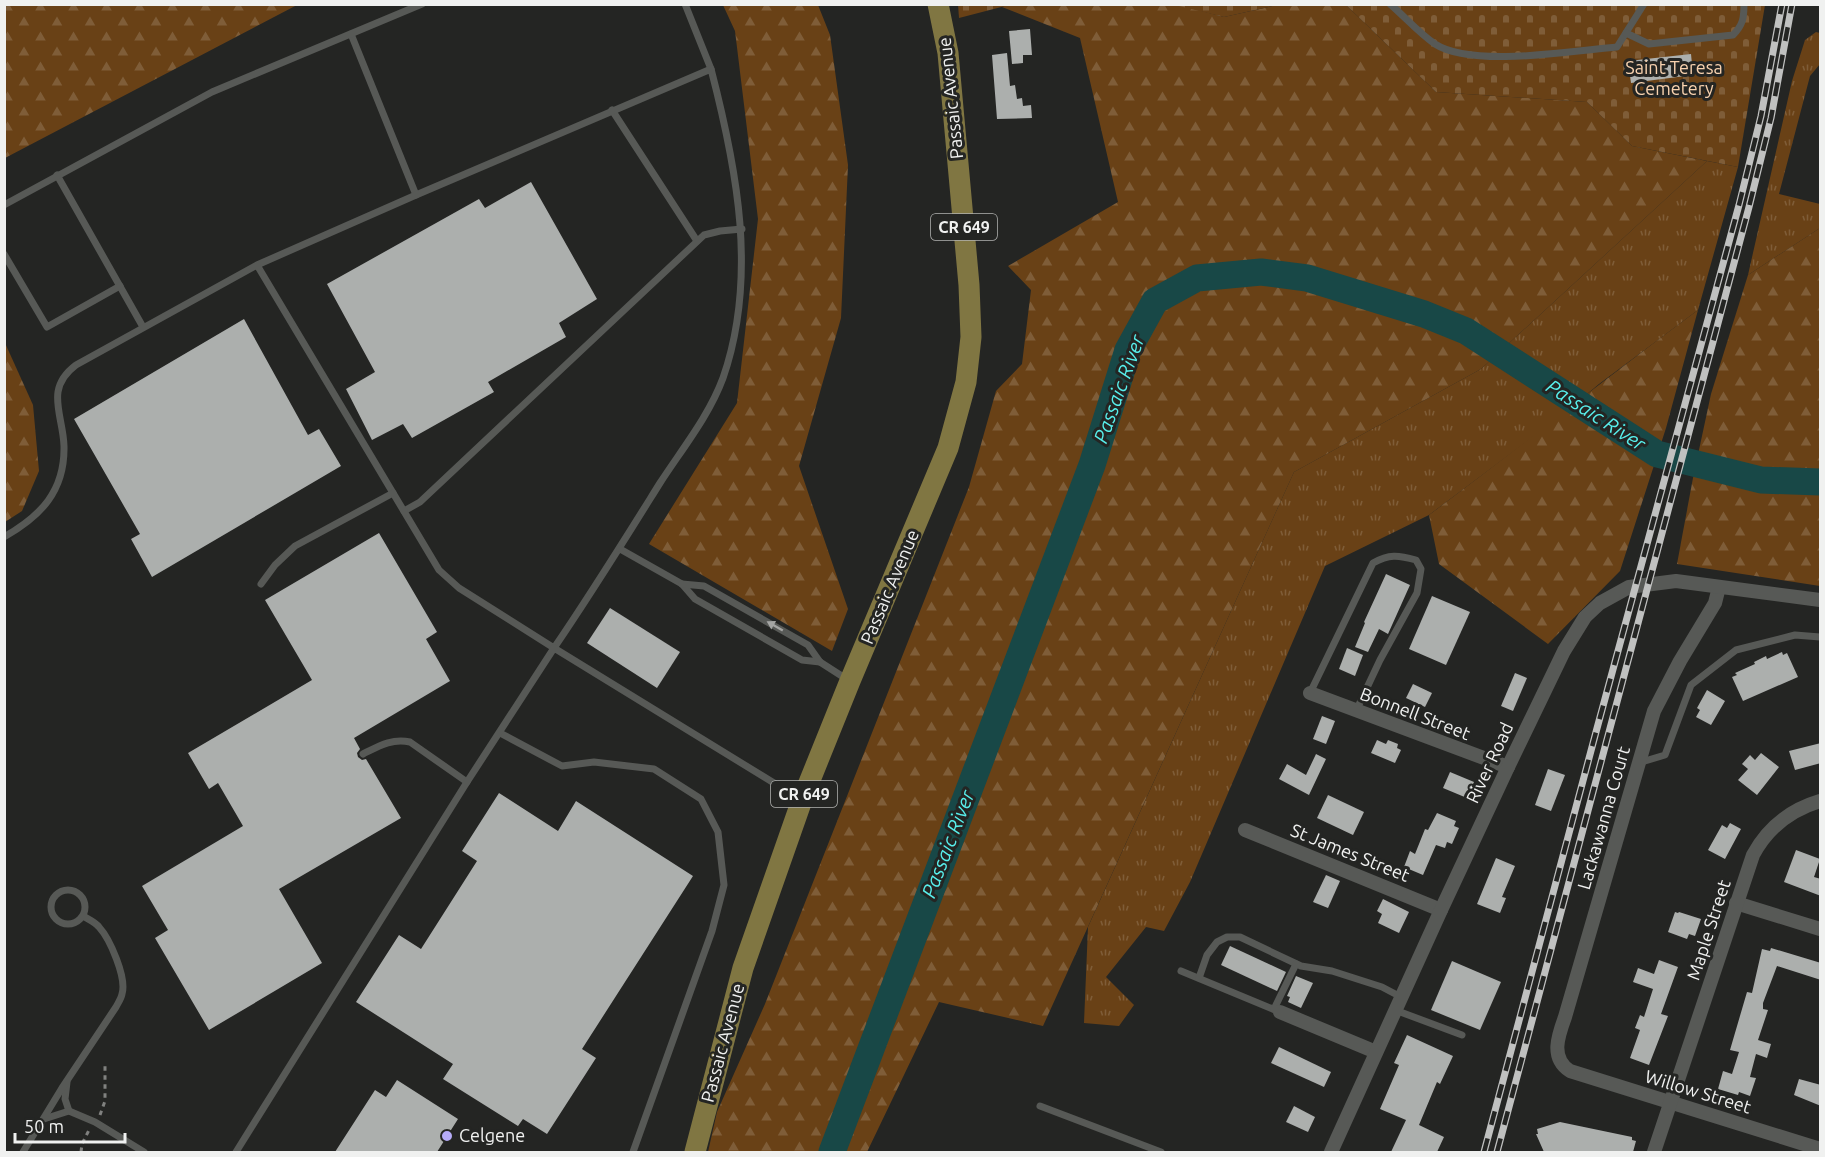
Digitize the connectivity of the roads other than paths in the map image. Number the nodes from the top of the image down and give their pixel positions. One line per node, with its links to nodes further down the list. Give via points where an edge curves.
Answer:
1 (422, 4): 8 (lane)
2 (685, 4): 9 (lane)
3 (938, 4): 31 (main road, Passaic Avenue / CR 649, via 948,52 969,285 969,359 948,448)
4 (1390, 4): 7 (lane, via 1436,44 1452,51 1501,58 1617,47)
5 (1644, 4): 7 (lane)
6 (1744, 4): 7 (lane, via 1743,20 1733,34 1649,44)
7 (1626, 33)
8 (351, 34): 11 (lane, via 198,99); 12 (lane)
9 (711, 69): 10 (lane); 14 (lane, via 734,171)
10 (612, 110): 12 (lane); 15 (lane)
11 (57, 175): 13 (lane); 18 (lane)
12 (416, 195): 17 (lane)
13 (4, 205)
14 (742, 229): 15 (lane, via 704,235); 23 (lane, via 742,274 735,333 722,378 706,413)
15 (697, 241): 21 (lane, via 420,502)
16 (4, 254): 18 (lane, via 47,327)
17 (257, 266): 19 (lane); 20 (lane)
18 (120, 286): 19 (lane)
19 (143, 327): 22 (lane, via 65,373 57,397 64,444 62,471 43,508)
20 (393, 493): 21 (lane); 24 (lane, via 295,546)
21 (404, 511): 29 (lane, via 439,570 450,581)
22 (4, 537)
23 (620, 549): 25 (lane); 29 (lane)
24 (261, 584)
25 (682, 584): 30 (lane, via 695,599 801,660); 30 (lane, one-way to 25, via 808,645 704,586)
26 (1719, 587): 27 (street, River Road); 36 (street, Lackawanna Court, via 1654,711); 37 (street, River Road, via 1676,581 1646,584 1629,587 1600,603 1573,633)
27 (1821, 600)
28 (1821, 637): 36 (lane, via 1795,635 1736,651 1691,685 1665,755)
29 (554, 648): 34 (lane); 39 (lane)
30 (820, 662): 31 (lane)
31 (850, 681): 39 (main road, Passaic Avenue / CR 649)
32 (1310, 693): 33 (street, Bonnell Street); 33 (lane, via 1373,562 1386,556 1416,560 1421,569 1418,593)
33 (1356, 711): 37 (street, Bonnell Street)
34 (500, 734): 38 (lane); 64 (lane, via 562,766 594,762 654,768 701,799 718,832 724,885 712,931)
35 (363, 754): 38 (lane, via 388,741 410,742)
36 (1638, 763): 54 (street, Lackawanna Court, via 1557,1039 1560,1062)
37 (1508, 767): 43 (street, River Road)
38 (467, 782): 63 (lane)
39 (802, 800): 65 (main road, Passaic Avenue / CR 649, via 740,978)
40 (1821, 801): 42 (street, Maple Street, via 1787,814 1772,827 1753,855)
41 (1245, 830): 43 (street, St James Street)
42 (1737, 903): 45 (street); 56 (street, Maple Street)
43 (1441, 910): 49 (street, River Road)
44 (83, 916): 44 (lane, via 84,899 76,891 65,890 55,896 51,906 58,921 69,924); 55 (lane, via 104,934 119,965 123,993)
45 (1821, 929)
46 (1296, 964): 48 (lane, via 1240,937 1227,937 1207,955); 49 (lane, via 1332,971); 50 (lane)
47 (1181, 971): 48 (lane)
48 (1199, 978): 50 (lane)
49 (1401, 997): 51 (street, River Road)
50 (1277, 1010): 53 (street)
51 (1395, 1010): 52 (lane); 53 (street, River Road)
52 (1462, 1035)
53 (1376, 1052): 67 (street, River Road)
54 (1566, 1068): 56 (street, Willow Street)
55 (67, 1080): 58 (lane, via 65,1099); 59 (lane)
56 (1671, 1103): 60 (street, Willow Street); 68 (street, Maple Street)
57 (1040, 1106): 66 (lane)
58 (69, 1112): 59 (lane); 62 (lane)
59 (44, 1119): 61 (lane)
60 (1821, 1149)
61 (23, 1152)
62 (144, 1152)
63 (236, 1152)
64 (633, 1152)
65 (695, 1152)
66 (1161, 1152)
67 (1331, 1152)
68 (1654, 1152)

